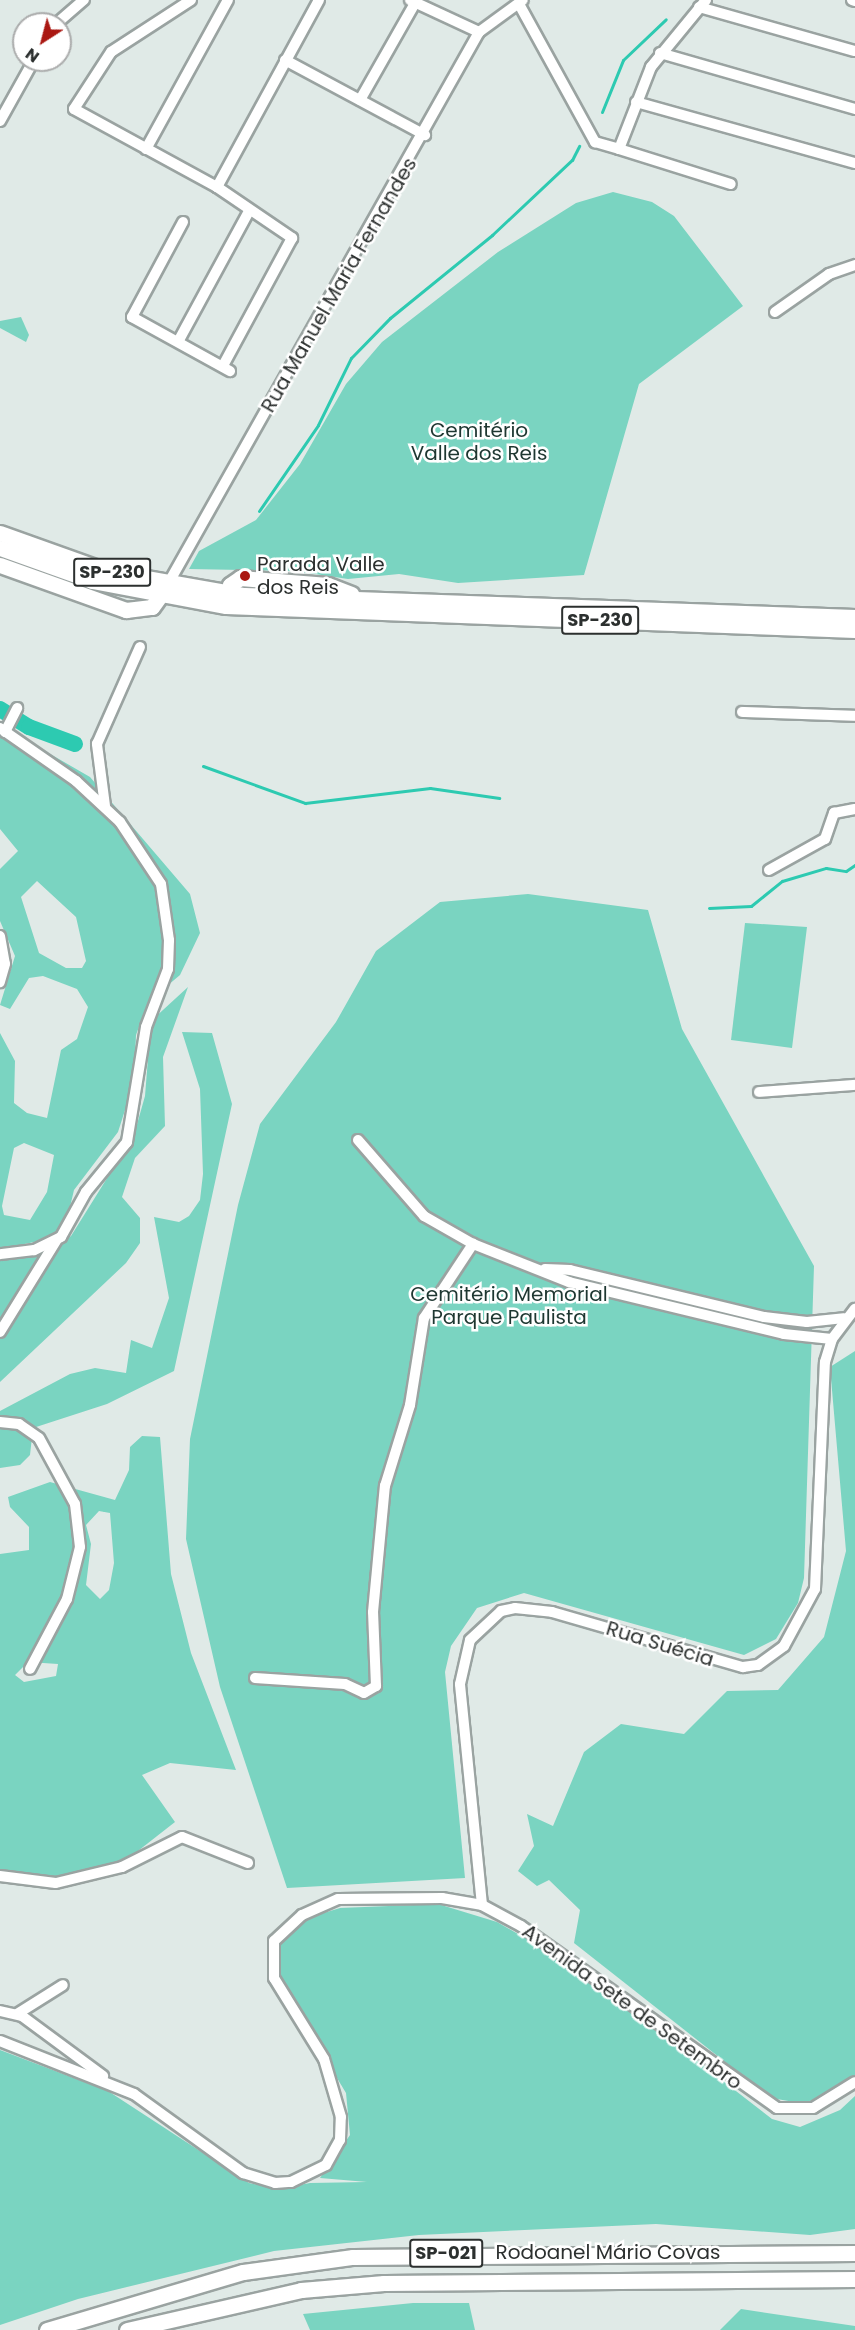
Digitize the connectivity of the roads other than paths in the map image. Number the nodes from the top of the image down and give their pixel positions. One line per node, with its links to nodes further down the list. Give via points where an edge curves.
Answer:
1 (84, 0): 8 (street)
2 (191, 0): 19 (street, via 111,52 74,109)
3 (228, 0): 19 (street)
4 (319, 0): 12 (street)
5 (412, 1): 9 (street); 14 (street)
6 (521, 2): 9 (street, Rua Manuel Maria Fernandes); 20 (street, via 595,142)
7 (702, 4): 10 (street); 11 (street)
8 (70, 12)
9 (479, 32): 18 (street, Rua Manuel Maria Fernandes)
10 (855, 51)
11 (660, 53): 15 (street); 16 (street)
12 (285, 60): 14 (street); 23 (street)
13 (27, 72): 17 (street)
14 (360, 100): 18 (street)
15 (636, 102): 20 (street); 21 (street)
16 (855, 109)
17 (0, 121)
18 (425, 135): 32 (street, Rua Manuel Maria Fernandes, via 271,396)
19 (146, 149): 23 (street)
20 (619, 149): 22 (street)
21 (855, 163)
22 (731, 184)
23 (218, 187): 24 (street)
24 (249, 212): 28 (street); 28 (street, via 289,234 290,246 227,367)
25 (183, 222): 28 (street, via 132,317)
26 (855, 266): 27 (street, via 829,274)
27 (775, 312)
28 (179, 340)
29 (0, 533): 32 (highway, SP-230, via 61,558)
30 (0, 548): 32 (highway, SP-230, via 92,581)
31 (0, 565): 32 (highway, via 126,610 152,608)
32 (165, 590): 33 (highway, SP-230); 33 (highway, SP-230, via 179,599)
33 (227, 600): 34 (highway, SP-230, via 366,598); 35 (highway, SP-230, via 344,610)
34 (855, 617)
35 (855, 630)
36 (140, 647): 41 (street, via 97,744)
37 (17, 708): 40 (street)
38 (742, 712): 39 (street)
39 (855, 716)
40 (5, 728): 41 (street)
41 (105, 806): 49 (street, via 161,884 168,969 147,1027 127,1142)
42 (855, 809): 43 (street, via 834,813 825,839)
43 (769, 870)
44 (0, 936): 45 (street, via 5,964)
45 (0, 982)
46 (855, 1085): 47 (street)
47 (759, 1092)
48 (358, 1140): 50 (street, via 424,1216)
49 (56, 1240): 51 (street, via 34,1250); 55 (street)
50 (473, 1244): 52 (street); 59 (street, via 424,1318 410,1405 385,1486 373,1612 376,1686 364,1693 345,1684)
51 (0, 1254)
52 (545, 1269): 54 (street, via 570,1270 764,1317 807,1322); 56 (street, via 569,1282 661,1306 808,1339)
53 (855, 1309): 54 (street)
54 (844, 1318): 56 (street, Rua Suécia)
55 (0, 1332)
56 (832, 1339): 62 (street, Rua Suécia, via 825,1362 815,1589 801,1620 771,1658 758,1665 725,1664 534,1609 501,1611 470,1640 460,1684)
57 (0, 1422): 58 (street, via 19,1424 39,1438 75,1504 80,1547 67,1599)
58 (30, 1670)
59 (255, 1678)
60 (248, 1863): 61 (street, via 182,1837 122,1867 56,1883)
61 (0, 1876)
62 (482, 1905): 67 (street, Avenida Sete de Setembro, via 601,1980 777,2108 813,2108); 68 (street, Avenida Sete de Setembro, via 442,1898 338,1899 302,1915 274,1941 274,1978 324,2059 341,2117 336,2152 315,2173 275,2183 243,2173)
63 (63, 1985): 65 (street)
64 (0, 2011): 65 (street)
65 (17, 2014): 68 (street)
66 (0, 2041): 68 (street, Avenida Sete de Setembro)
67 (855, 2082)
68 (115, 2085)
69 (855, 2253): 71 (highway, Rodoanel Mário Covas / SP-021, via 353,2257 243,2272)
70 (855, 2279): 72 (highway, Rodoanel Mário Covas / SP-021, via 384,2283 291,2292)
71 (47, 2330)
72 (127, 2330)

